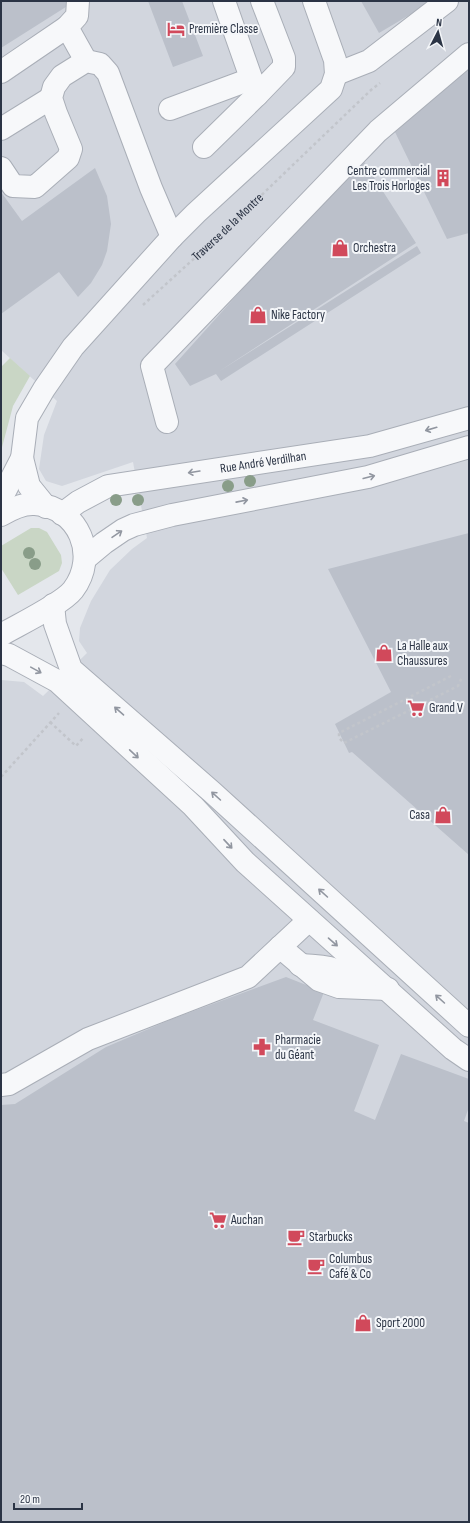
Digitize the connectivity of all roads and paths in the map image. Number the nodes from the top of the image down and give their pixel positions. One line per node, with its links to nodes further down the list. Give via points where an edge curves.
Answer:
1 (78, 1): 6 (street, via 77,16)
2 (224, 1): 12 (street)
3 (262, 1): 12 (street, via 284,58 284,66)
4 (314, 1): 10 (street, via 335,60)
5 (447, 1): 10 (street, via 369,61)
6 (67, 27): 8 (street); 9 (street)
7 (469, 54): 21 (street, via 378,131 152,366)
8 (86, 61): 13 (street, via 62,76 54,87); 18 (street, via 100,64 108,73)
9 (1, 72)
10 (336, 74): 18 (street, via 331,89)
11 (383, 80): 19 (path, Traverse de la Montre)
12 (254, 87): 14 (street); 16 (street)
13 (51, 98): 15 (street); 17 (street, via 71,149 68,158 35,187 13,186)
14 (170, 109)
15 (1, 129)
16 (204, 147)
17 (1, 168)
18 (172, 237): 23 (street, via 73,347 44,389 27,418)
19 (141, 307)
20 (469, 418): 25 (street, Rue André Verdilhan, one-way to 25, via 370,446 126,482 108,486 78,502)
21 (167, 422)
22 (469, 447): 27 (street, one-way to 22, via 123,530 134,525 172,515 368,477)
23 (22, 458): 24 (street); 25 (street, via 29,486)
24 (4, 493)
25 (54, 510): 26 (street, via 35,504); 27 (street, via 71,520 83,542)
26 (1, 515)
27 (86, 558): 28 (street, via 83,576 72,592)
28 (53, 606): 29 (street); 38 (street, one-way to 28, via 212,792 71,669 55,624)
29 (1, 635)
30 (1, 653): 35 (street, one-way to 35, via 9,654 57,681 193,806 245,862)
31 (451, 676): 32 (path, via 339,733 339,738 344,744 458,686)
32 (462, 677)
33 (62, 710): 34 (path)
34 (1, 777)
35 (309, 920): 36 (street); 37 (street, one-way to 37)
36 (280, 947): 37 (street, via 300,965 365,988); 40 (street, via 248,977 88,1039 9,1084)
37 (388, 989): 39 (street, via 453,1049)
38 (469, 1026)
39 (469, 1060)
40 (1, 1085)

